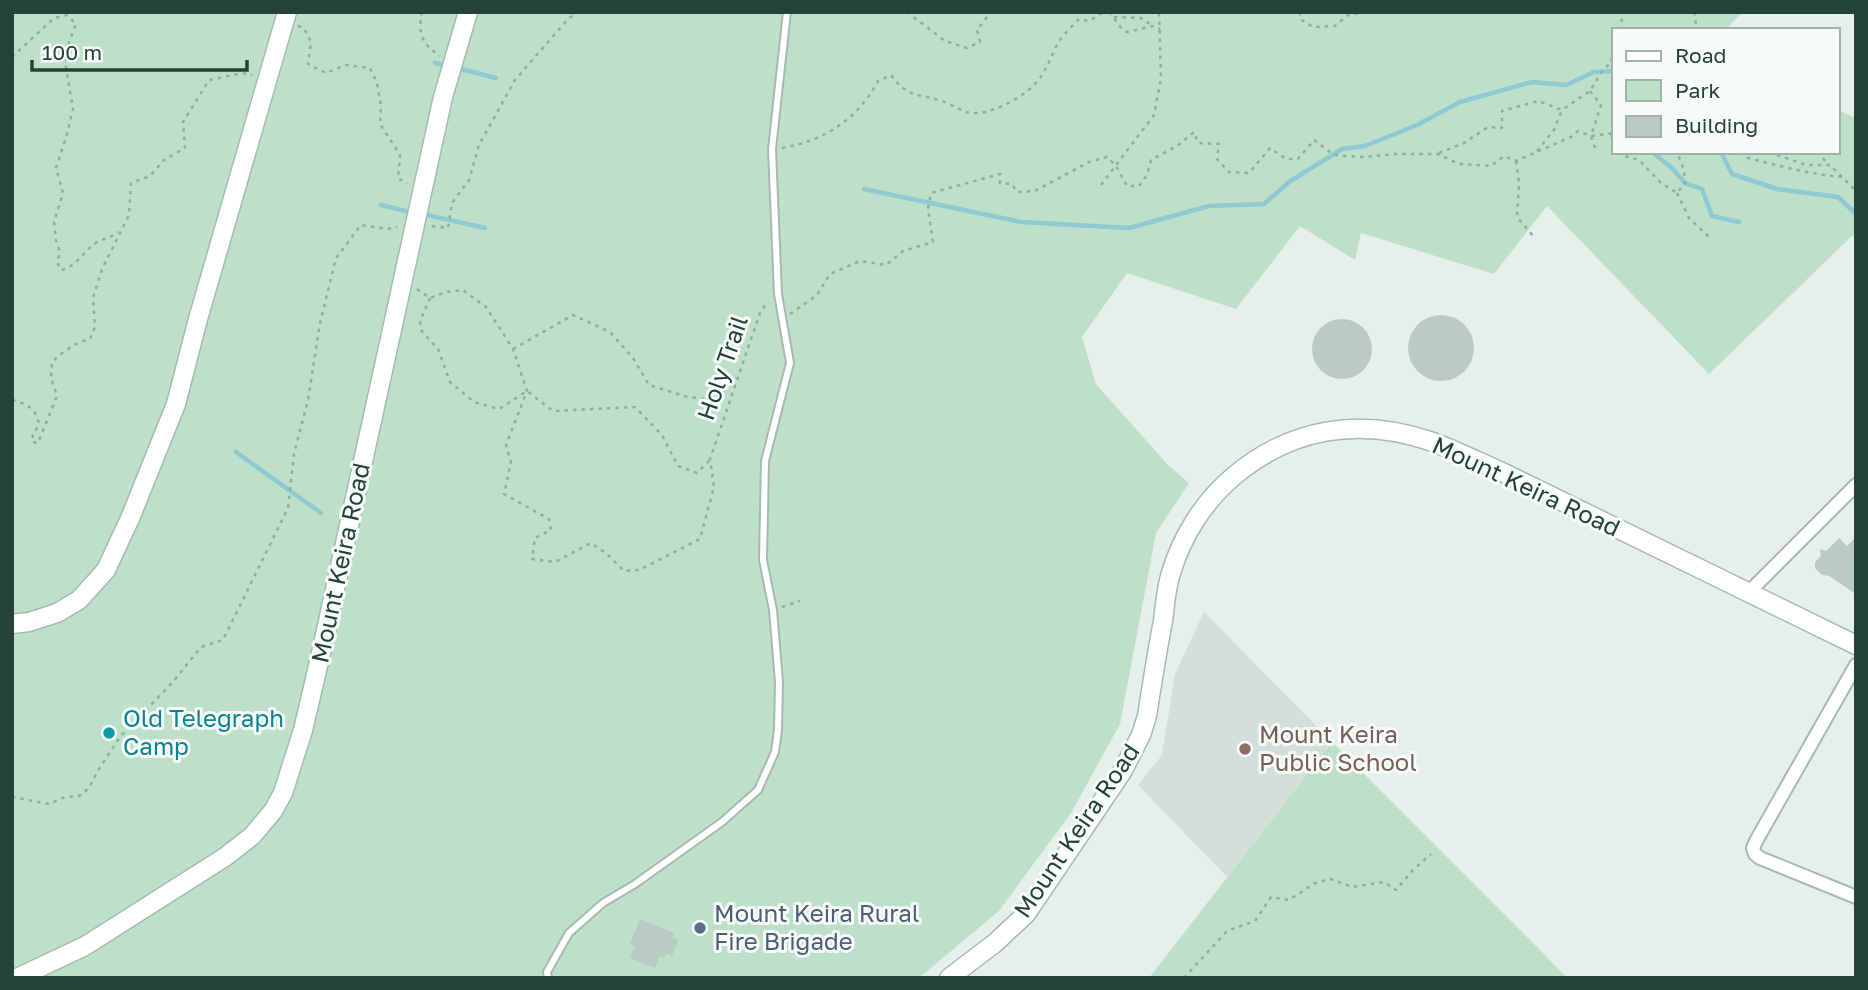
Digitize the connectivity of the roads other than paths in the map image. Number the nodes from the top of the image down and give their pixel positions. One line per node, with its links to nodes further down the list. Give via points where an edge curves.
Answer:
1 (468, 12): 10 (main road, Mount Keira Road, via 443,97 319,662 284,793 252,836 225,857 85,946)
2 (787, 12): 11 (lane, via 772,149 778,294 790,363 765,461 763,560 779,682 775,752 758,790 722,822 603,903 569,933)
3 (286, 17): 6 (main road, via 176,404 131,516 106,570 79,600 57,613)
4 (1856, 485): 5 (street)
5 (1749, 592): 7 (main road, Mount Keira Road); 12 (main road, Mount Keira Road, via 1427,440 1348,429 1274,449 1228,481 1206,503 1187,534 1170,575 1147,716 1122,772 1026,914)
6 (12, 624)
7 (1856, 645)
8 (1856, 665): 9 (street, via 1753,848 1760,858)
9 (1856, 897)
10 (18, 978)
11 (548, 978)
12 (949, 978)

